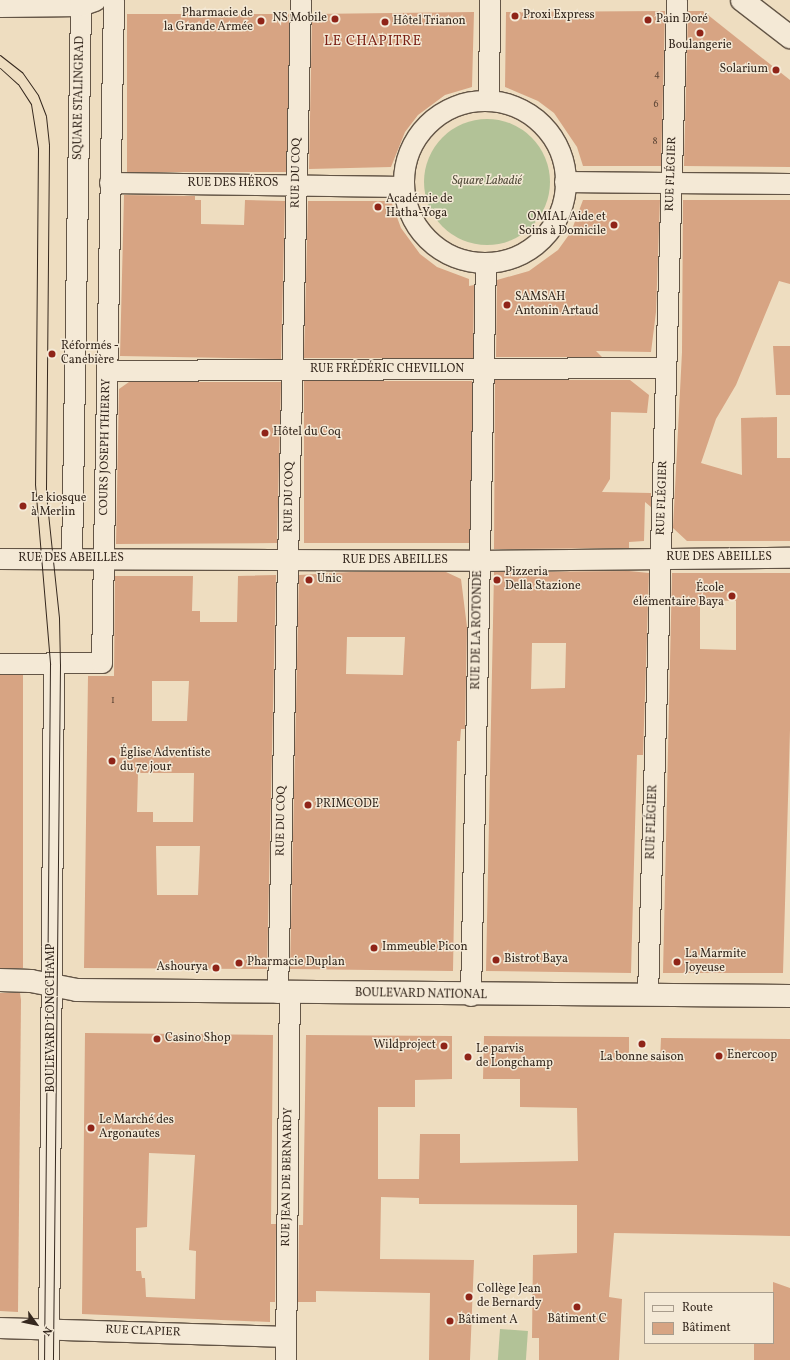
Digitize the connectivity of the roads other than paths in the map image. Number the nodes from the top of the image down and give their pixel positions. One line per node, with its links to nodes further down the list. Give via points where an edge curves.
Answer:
1 (114, 0): 12 (street)
2 (301, 0): 14 (street, RUE DU COQ)
3 (490, 0): 9 (street)
4 (677, 0): 11 (street, RUE FLÉGIER)
5 (742, 0): 8 (main road)
6 (88, 3): 7 (main road, SQUARE STALINGRAD); 23 (street, SQUARE STALINGRAD, via 79,191)
7 (0, 6)
8 (790, 38)
9 (489, 101): 10 (street, via 511,105 545,128 557,145); 15 (street, via 460,104 432,120 410,151)
10 (565, 182): 11 (street); 16 (street, via 563,203 547,233 519,254)
11 (672, 182): 13 (street); 17 (street, RUE FLÉGIER)
12 (110, 183): 14 (street, RUE DES HÉROS); 20 (street, COURS JOSEPH THIERRY)
13 (790, 184)
14 (296, 185): 15 (street, RUE DES HÉROS); 18 (street, RUE DU COQ)
15 (404, 187): 16 (street, via 412,218 431,242 456,258)
16 (486, 264): 19 (street, RUE DE LA ROTONDE)
17 (666, 368): 19 (street, RUE FRÉDÉRIC CHEVILLON); 25 (street, RUE FLÉGIER)
18 (292, 369): 19 (street, RUE FRÉDÉRIC CHEVILLON); 20 (street, RUE FRÉDÉRIC CHEVILLON); 26 (street, RUE DU COQ)
19 (484, 370): 27 (street, RUE DE LA ROTONDE)
20 (107, 371): 24 (street, COURS JOSEPH THIERRY)
21 (790, 558): 25 (street, RUE DES ABEILLES)
22 (0, 559): 23 (street, RUE DES ABEILLES)
23 (72, 559): 24 (street, RUE DES ABEILLES)
24 (104, 559): 26 (street, RUE DES ABEILLES); 29 (street, COURS JOSEPH THIERRY, via 102,664)
25 (661, 559): 27 (street, RUE DES ABEILLES); 34 (street, RUE FLÉGIER)
26 (288, 560): 27 (street, RUE DES ABEILLES); 32 (street, RUE DU COQ)
27 (479, 561): 33 (street, RUE DE LA ROTONDE)
28 (0, 664): 29 (street, COURS JOSEPH THIERRY)
29 (54, 670): 31 (street, BOULEVARD LONGCHAMP)
30 (0, 980): 31 (main road, BOULEVARD NATIONAL, via 31,981)
31 (52, 987): 32 (main road, BOULEVARD NATIONAL, via 69,990); 37 (street, BOULEVARD LONGCHAMP)
32 (284, 993): 33 (main road, BOULEVARD NATIONAL); 38 (street, RUE JEAN DE BERNARDY)
33 (471, 996): 34 (main road, BOULEVARD NATIONAL)
34 (648, 996): 35 (main road, BOULEVARD NATIONAL)
35 (790, 996)
36 (0, 1328): 37 (street, RUE CLAPIER)
37 (49, 1329): 38 (street, RUE CLAPIER); 39 (street, BOULEVARD LONGCHAMP)
38 (286, 1337): 40 (street, RUE JEAN DE BERNARDY)
39 (49, 1360)
40 (286, 1360)

